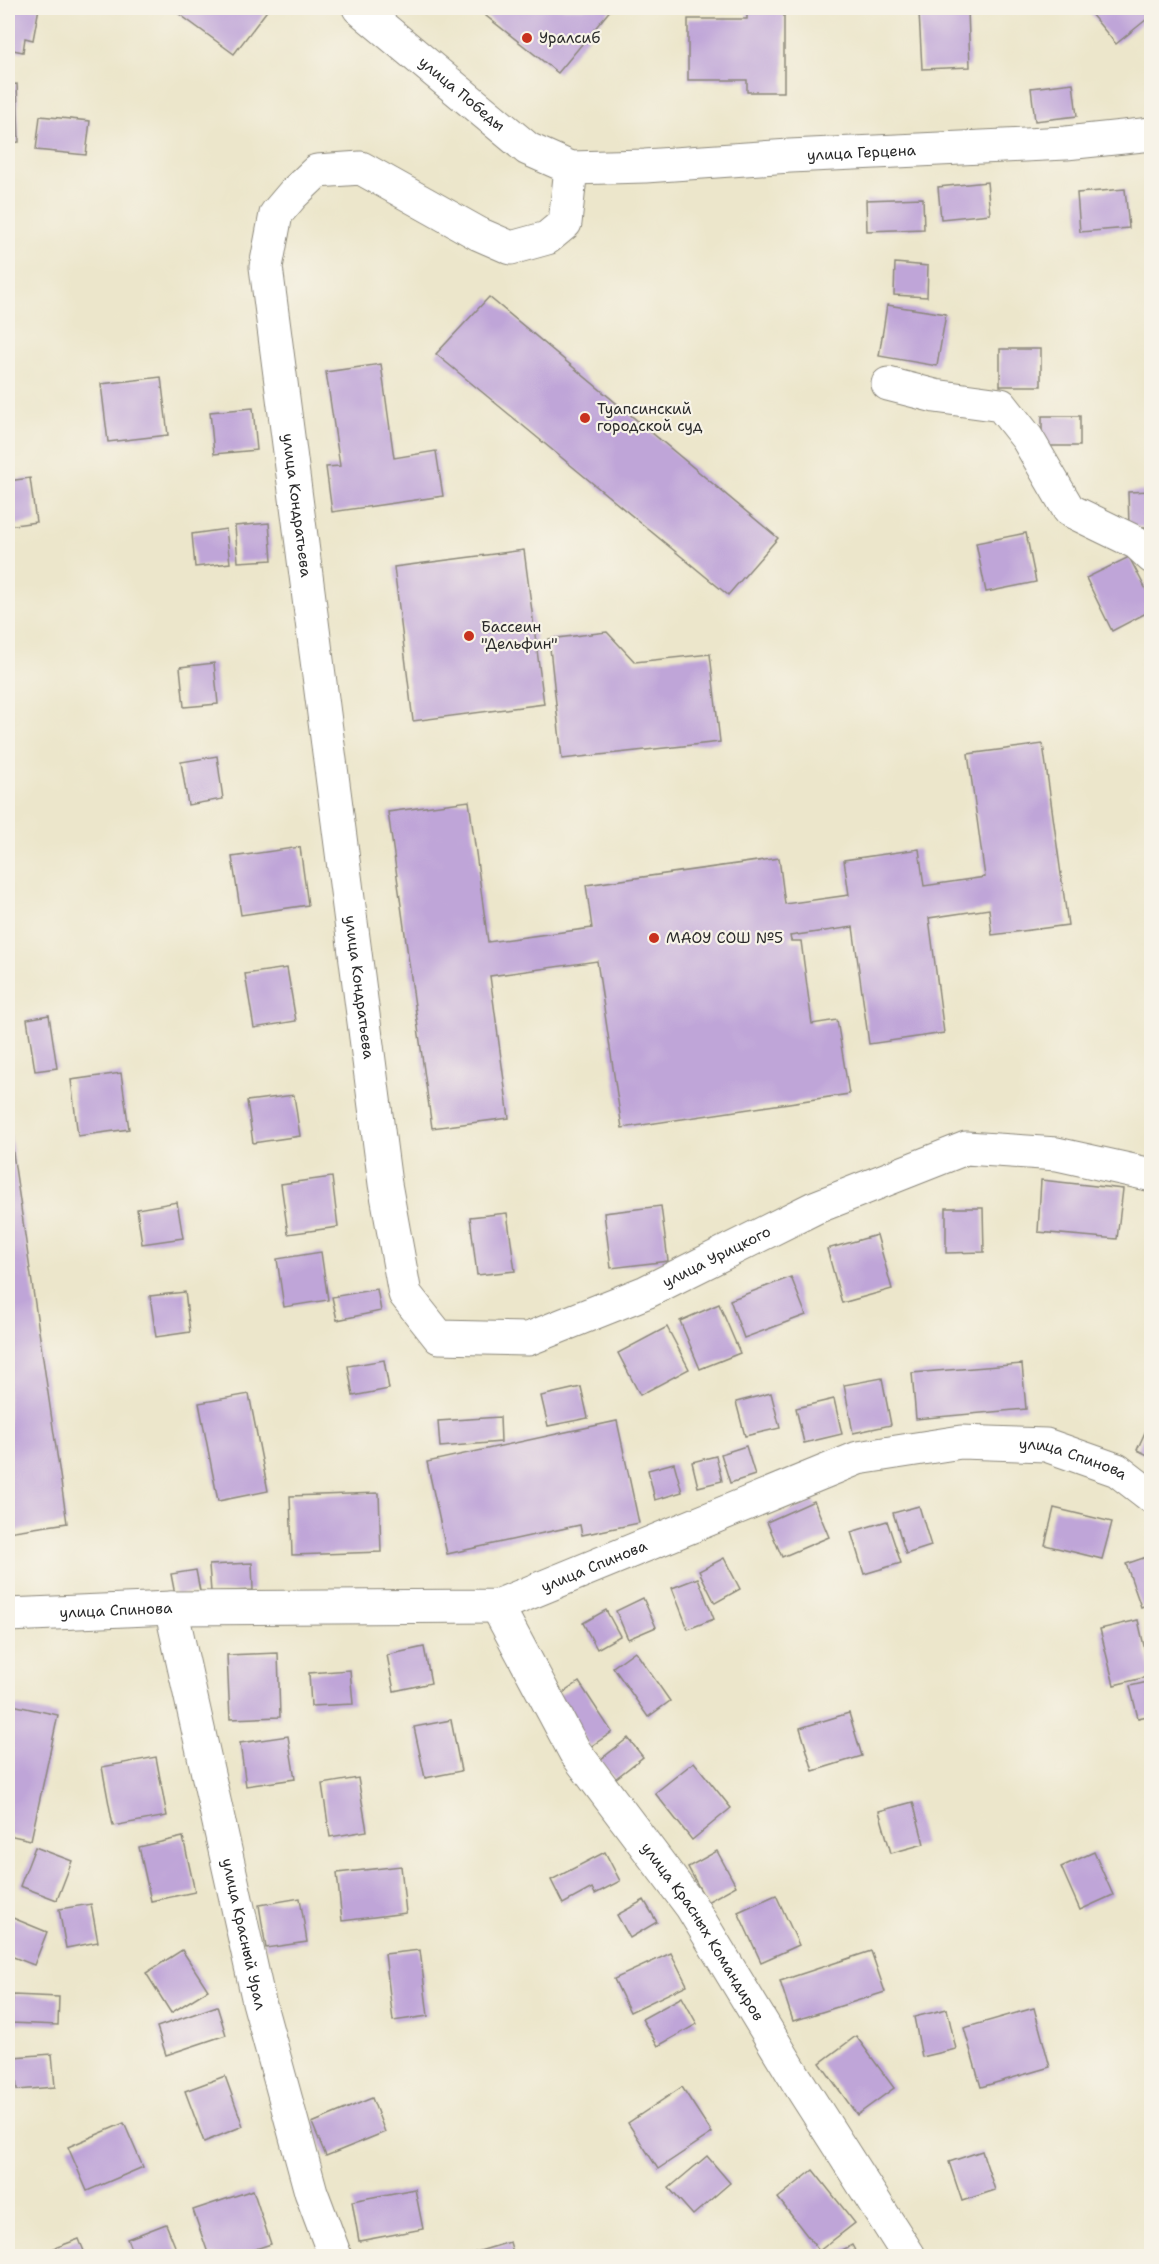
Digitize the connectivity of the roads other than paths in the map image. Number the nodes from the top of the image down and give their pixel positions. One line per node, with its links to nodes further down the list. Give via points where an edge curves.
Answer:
1 (359, 8): 3 (street, улица Победы, via 528,149)
2 (1152, 134): 3 (street, улица Герцена, via 1066,143)
3 (570, 168): 7 (street, улица Кондратьева, via 565,223 547,238 511,248 361,168 317,171 276,214 266,267)
4 (888, 384): 5 (street, via 934,396 1000,405 1027,438 1069,510 1137,543)
5 (1152, 557)
6 (1152, 1175): 7 (street, улица Урицкого, via 1058,1154 966,1148 814,1208 646,1292 528,1339 439,1336 405,1294)
7 (385, 1184)
8 (1152, 1497): 9 (street, улица Спинова, via 1118,1470 1046,1445 961,1442 870,1456)
9 (497, 1606): 10 (street, улица Спинова); 13 (street, улица Красных Командиров, via 575,1752 691,1906)
10 (171, 1608): 11 (street, улица Спинова); 12 (street, улица Красный Урал, via 259,2002 311,2192)
11 (8, 1615)
12 (335, 2256)
13 (909, 2256)

